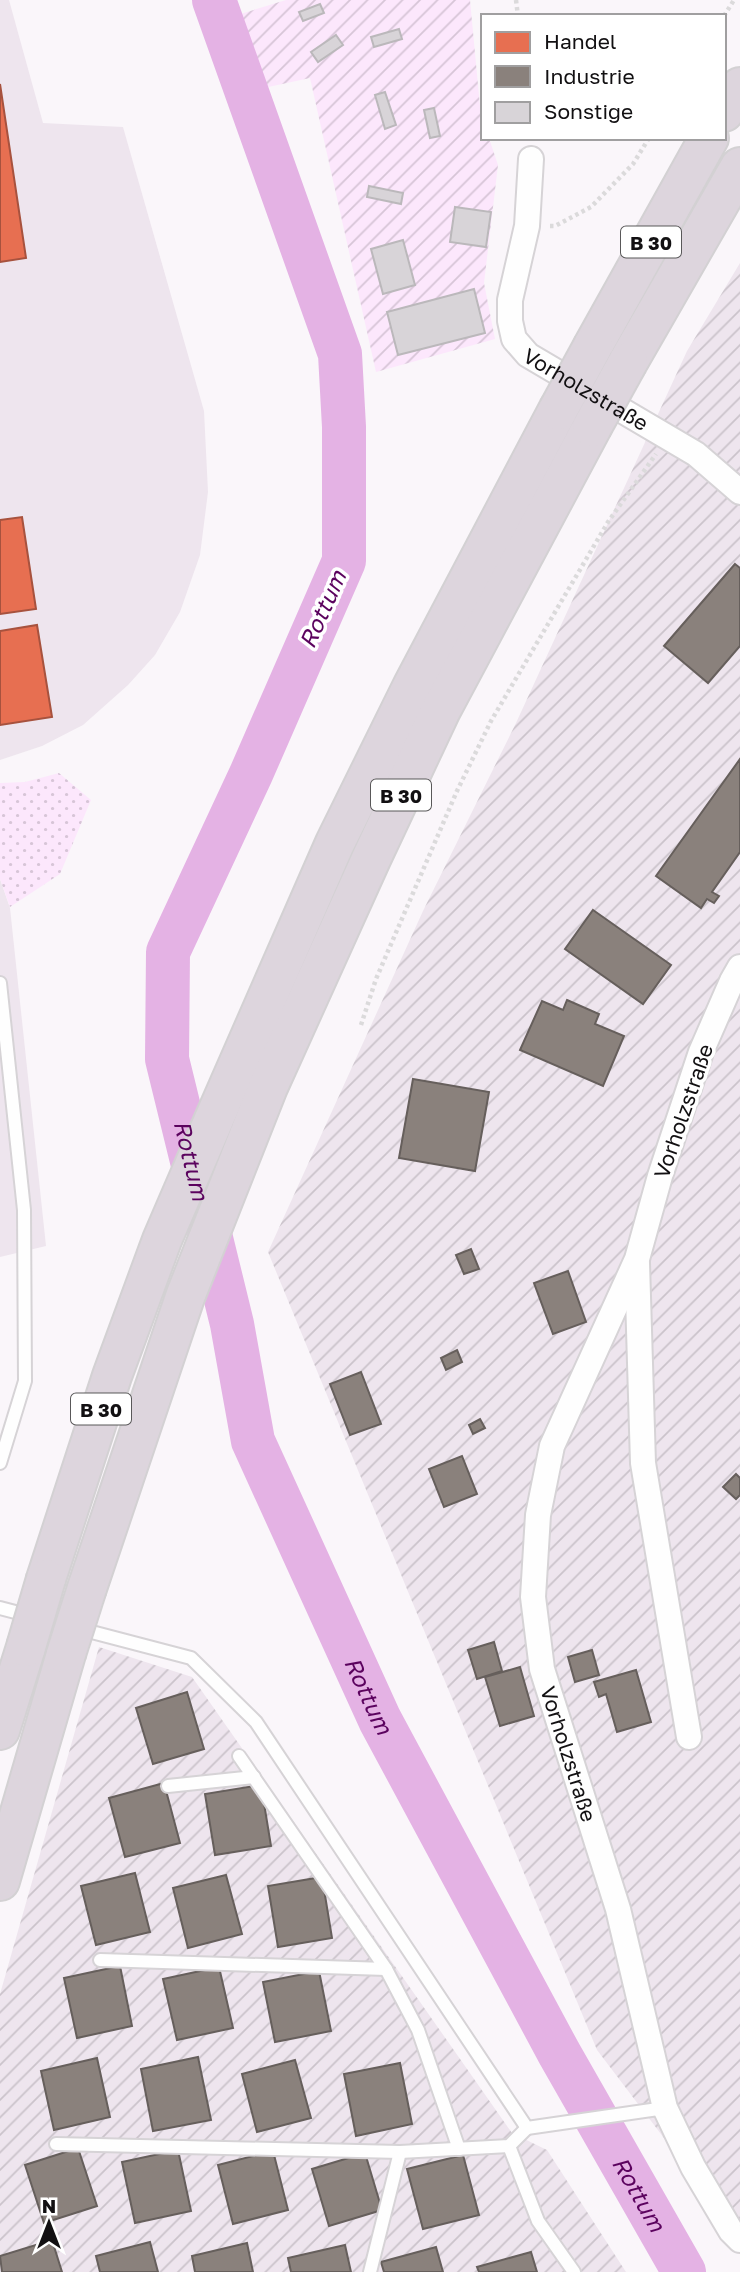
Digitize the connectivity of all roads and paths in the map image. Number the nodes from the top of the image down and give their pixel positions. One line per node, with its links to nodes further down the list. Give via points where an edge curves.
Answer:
1 (740, 88): 2 (highway)
2 (726, 109)
3 (648, 140): 7 (path, via 633,163 591,207 555,226)
4 (708, 140): 16 (highway, B 30, bridge, via 558,410 335,843 162,1240 112,1376)
5 (531, 159): 7 (street, Vorholzstraße)
6 (740, 167): 21 (highway, B 30, bridge, via 592,427 442,710 274,1075 185,1297 66,1654)
7 (527, 226): 8 (street, Vorholzstraße, via 510,300 514,339 528,355)
8 (668, 436): 9 (street, Vorholzstraße); 12 (path, via 608,522 491,721 376,979)
9 (740, 492)
10 (740, 967): 13 (street, Vorholzstraße, via 701,1052)
11 (0, 983): 14 (lane, via 24,1210 25,1381)
12 (361, 1025)
13 (637, 1259): 17 (street, Vorholzstraße, via 643,1463); 24 (street, Vorholzstraße, via 552,1446 538,1515 533,1597 542,1669 618,1909)
14 (0, 1463)
15 (0, 1608): 25 (lane, via 191,1658 256,1722)
16 (0, 1730)
17 (689, 1737)
18 (239, 1756): 19 (lane)
19 (254, 1777): 20 (lane); 23 (lane)
20 (168, 1786)
21 (0, 1881)
22 (100, 1960): 23 (lane)
23 (386, 1969): 28 (lane, via 418,2030)
24 (665, 2108): 25 (lane); 30 (street, Vorholzstraße, via 693,2167)
25 (527, 2127): 27 (lane)
26 (56, 2144): 29 (lane)
27 (509, 2146): 28 (lane); 32 (lane, via 538,2221)
28 (458, 2149): 29 (lane)
29 (400, 2152): 31 (lane)
30 (740, 2240)
31 (370, 2272)
32 (574, 2272)

